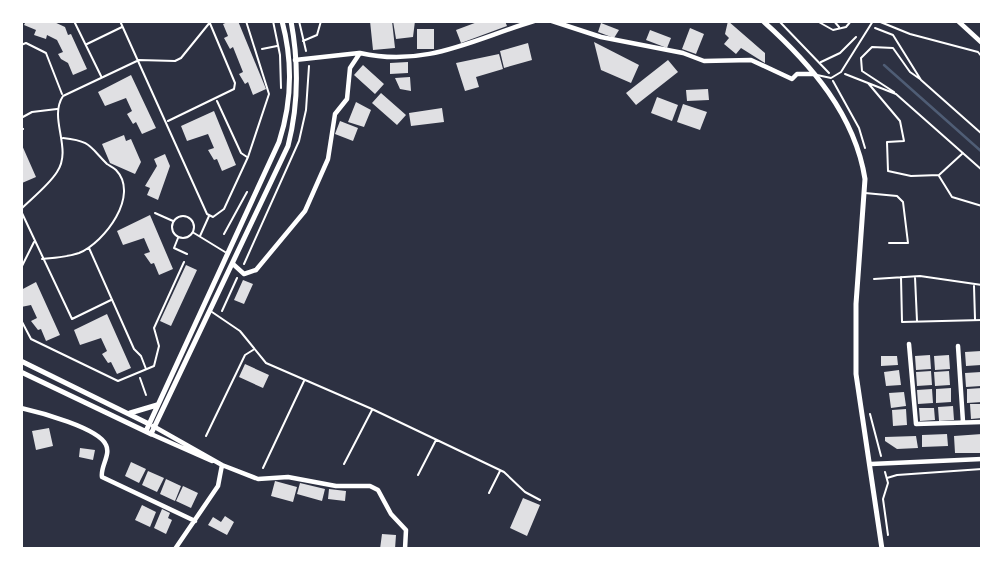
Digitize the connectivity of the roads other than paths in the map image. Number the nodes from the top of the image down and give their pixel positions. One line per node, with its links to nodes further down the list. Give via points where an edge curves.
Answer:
1 (74, 21): 14 (lane)
2 (120, 21): 12 (lane)
3 (210, 21): 18 (lane, via 181,58); 22 (lane, via 234,83 229,94)
4 (246, 21): 27 (lane, via 269,94)
5 (282, 21): 17 (street)
6 (291, 21): 17 (street)
7 (534, 21): 16 (street, via 456,50 403,58)
8 (552, 21): 19 (street, via 704,61 751,60 792,79 797,74)
9 (763, 21): 19 (street)
10 (875, 21): 19 (lane, via 841,72 831,78)
11 (958, 21): 13 (street)
12 (123, 27): 14 (lane); 18 (lane)
13 (982, 43)
14 (87, 44): 20 (lane)
15 (21, 45): 21 (lane, via 46,53)
16 (360, 53): 17 (street); 43 (street, via 350,68 347,99 335,114 328,159 305,211 256,270 243,274)
17 (293, 60): 40 (street, via 279,142); 43 (street, via 297,104 288,145)
18 (139, 61): 20 (lane); 25 (lane)
19 (813, 74): 28 (street, via 846,117 857,140)
20 (101, 77): 21 (lane)
21 (63, 96): 23 (lane)
22 (216, 100): 25 (lane); 27 (lane, via 241,153)
23 (58, 109): 24 (lane); 26 (lane)
24 (21, 118)
25 (167, 121): 31 (lane)
26 (62, 138): 29 (lane, via 58,172); 38 (lane, via 94,146 122,182 116,222)
27 (248, 157): 31 (lane, via 224,209)
28 (864, 194): 37 (lane, via 897,196 903,202 908,243); 68 (street, via 856,374)
29 (21, 209): 36 (lane)
30 (155, 213): 32 (lane)
31 (209, 215): 34 (lane)
32 (174, 221): 33 (lane, via 189,218); 35 (lane, via 172,229)
33 (192, 232): 34 (lane); 35 (lane)
34 (200, 236): 40 (lane)
35 (178, 237): 39 (lane, via 174,248)
36 (34, 242): 41 (lane); 44 (lane)
37 (889, 243)
38 (89, 247): 41 (lane, via 80,253); 45 (lane)
39 (187, 254)
40 (227, 254): 43 (lane); 55 (street)
41 (42, 259): 45 (lane, via 72,319)
42 (184, 262): 52 (lane, via 154,328 159,356)
43 (233, 264): 46 (street)
44 (21, 268)
45 (111, 300): 52 (lane)
46 (211, 312): 50 (lane, via 240,331); 61 (street)
47 (21, 320): 52 (lane, via 31,339 118,380)
48 (908, 344): 59 (street, via 916,424)
49 (958, 346): 59 (street)
50 (254, 349): 54 (lane, via 266,363); 63 (lane, via 245,355)
51 (21, 361): 58 (street)
52 (146, 370)
53 (21, 372): 62 (street)
54 (305, 380): 57 (lane); 70 (lane)
55 (159, 403): 58 (street); 61 (street)
56 (21, 408): 75 (street, via 62,418 100,438 107,452 102,477)
57 (372, 409): 64 (lane); 67 (lane)
58 (129, 413): 61 (street)
59 (963, 422): 60 (street)
60 (982, 422)
61 (152, 426): 62 (street); 66 (street)
62 (148, 433): 66 (street)
63 (206, 436)
64 (436, 439): 71 (lane); 72 (lane)
65 (982, 459): 68 (street)
66 (213, 461): 69 (street)
67 (344, 464)
68 (871, 464): 78 (street)
69 (222, 465): 75 (street, via 218,486); 77 (street, via 258,479 288,477 336,486 370,486 378,490 406,530)
70 (263, 468)
71 (501, 470): 73 (lane); 74 (lane)
72 (418, 475)
73 (489, 493)
74 (540, 500)
75 (195, 521): 76 (street)
76 (175, 549)
77 (405, 549)
78 (882, 549)

